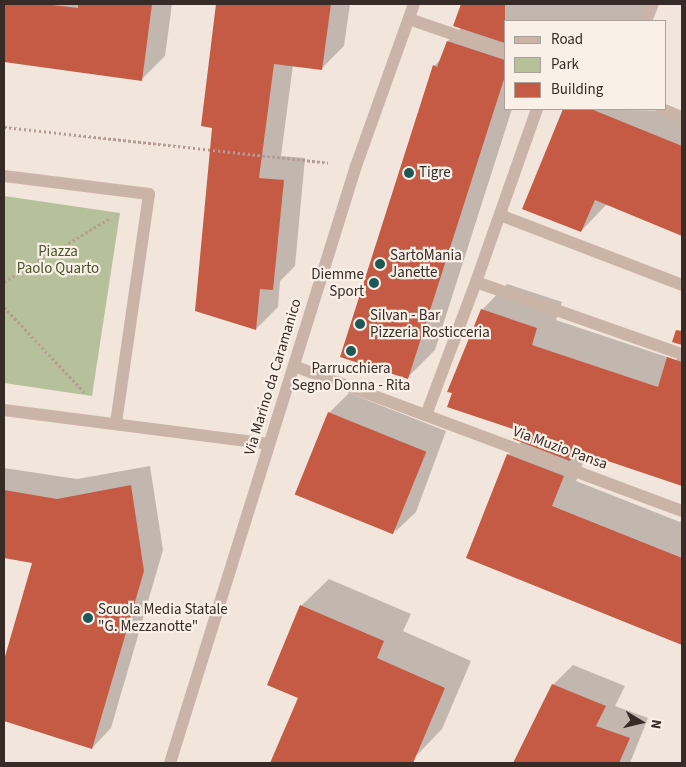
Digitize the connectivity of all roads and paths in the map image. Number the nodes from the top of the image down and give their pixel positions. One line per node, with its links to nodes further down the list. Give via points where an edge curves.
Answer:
1 (414, 4): 3 (street, Via Marino da Caramanico)
2 (653, 4): 4 (street)
3 (409, 19): 5 (street); 10 (street, Via Marino da Caramanico)
4 (646, 20)
5 (503, 51)
6 (537, 110): 13 (street)
7 (664, 110): 8 (street)
8 (682, 117)
9 (4, 127): 10 (path)
10 (356, 166): 19 (street, Via Marino da Caramanico)
11 (4, 176): 12 (street)
12 (150, 194): 14 (path); 22 (street)
13 (500, 215): 15 (street); 16 (street)
14 (4, 282)
15 (476, 282): 18 (street); 21 (street)
16 (682, 286)
17 (4, 307): 22 (path)
18 (682, 354)
19 (294, 366): 21 (street, Via Muzio Pansa); 23 (street, Via Marino da Caramanico)
20 (4, 410): 22 (street)
21 (426, 415): 24 (street, Via Muzio Pansa)
22 (116, 424): 23 (street)
23 (269, 444): 25 (street, Via Marino da Caramanico)
24 (682, 511)
25 (170, 763)

